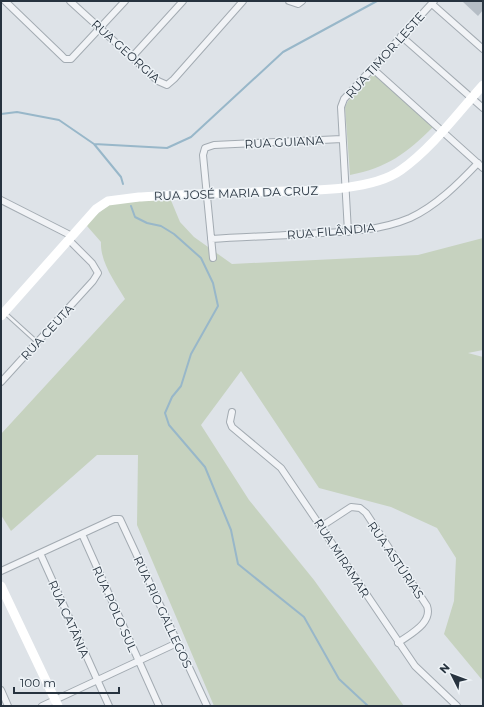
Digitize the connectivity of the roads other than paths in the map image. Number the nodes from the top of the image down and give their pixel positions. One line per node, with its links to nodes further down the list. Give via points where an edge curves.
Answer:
1 (5, 1): 9 (street); 10 (street, via 66,59 71,59 81,50)
2 (70, 1): 10 (street, RUA GEORGIA)
3 (125, 1): 10 (street)
4 (183, 1): 13 (street)
5 (243, 1): 13 (street, RUA GEORGIA, via 170,83 163,84)
6 (289, 1): 7 (street, via 298,4)
7 (302, 1)
8 (433, 2): 11 (street, RUA TIMOR LESTE); 12 (street)
9 (1, 5)
10 (101, 27): 13 (street, RUA GEORGIA)
11 (401, 36): 14 (street, RUA TIMOR LESTE); 16 (street)
12 (483, 49)
13 (132, 57)
14 (373, 69): 18 (street); 19 (street, RUA TIMOR LESTE, via 344,99 341,107)
15 (483, 85): 16 (street, RUA JOSÉ MARIA DA CRUZ)
16 (472, 98): 17 (street); 18 (street, RUA JOSÉ MARIA DA CRUZ)
17 (483, 108)
18 (443, 131): 20 (street); 21 (street, RUA JOSÉ MARIA DA CRUZ, via 400,171 381,179)
19 (342, 139): 21 (street, RUA TIMOR LESTE); 22 (street, RUA GUIANA, via 214,145 203,150)
20 (481, 165): 24 (street, RUA FILÂNDIA, via 435,203 410,218 375,229)
21 (344, 188): 22 (street, RUA JOSÉ MARIA DA CRUZ); 24 (street, RUA TIMOR LESTE)
22 (205, 193): 25 (street, RUA JOSÉ MARIA DA CRUZ, via 108,201 96,209); 26 (street)
23 (1, 200): 25 (street)
24 (348, 232): 26 (street, RUA FILÂNDIA)
25 (70, 238): 28 (street, RUA JOSÉ MARIA DA CRUZ); 29 (street, RUA CEUTA, via 98,273)
26 (211, 239): 27 (street)
27 (213, 258)
28 (3, 314): 29 (lane)
29 (37, 342): 30 (street, RUA CEUTA)
30 (1, 382)
31 (232, 412): 32 (street, RUA MIRAMAR, via 232,427 281,468)
32 (322, 526): 38 (street, RUA MIRAMAR); 38 (street, RUA ASTÚRIAS, via 351,508 360,508 427,606 429,611 426,621)
33 (82, 534): 34 (street); 37 (street, RUA RIO GALLEGOS, via 114,519 120,519); 39 (street, RUA POLO SUL)
34 (40, 553): 35 (street); 40 (street, RUA CATÂNIA)
35 (1, 571)
36 (1, 586): 42 (street)
37 (177, 643): 39 (street); 47 (street, RUA RIO GALLEGOS)
38 (398, 643): 48 (street, RUA MIRAMAR, via 414,666)
39 (138, 660): 40 (street); 46 (street, RUA POLO SUL)
40 (96, 680): 42 (street); 45 (street, RUA CATÂNIA)
41 (1, 690): 43 (street)
42 (57, 703): 44 (street)
43 (8, 706)
44 (42, 706)
45 (109, 706)
46 (158, 706)
47 (207, 706)
48 (457, 706)

